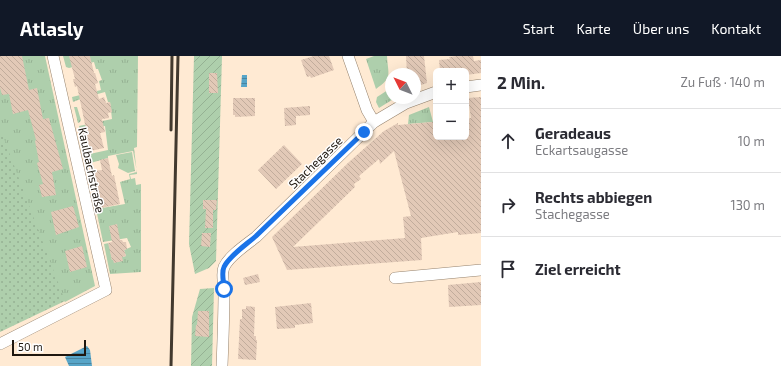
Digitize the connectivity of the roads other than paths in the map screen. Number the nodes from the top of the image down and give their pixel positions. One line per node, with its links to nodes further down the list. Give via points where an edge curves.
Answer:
1 (54, 56): 9 (street, Kaulbachstraße, via 106,290)
2 (348, 56): 6 (street, via 367,110)
3 (481, 85): 4 (street)
4 (469, 87)
5 (433, 93): 6 (street, Stachegasse, via 406,103)
6 (374, 122): 10 (street, Stachegasse, via 227,262 224,268)
7 (481, 270): 8 (street)
8 (395, 278)
9 (0, 344)
10 (222, 366)

